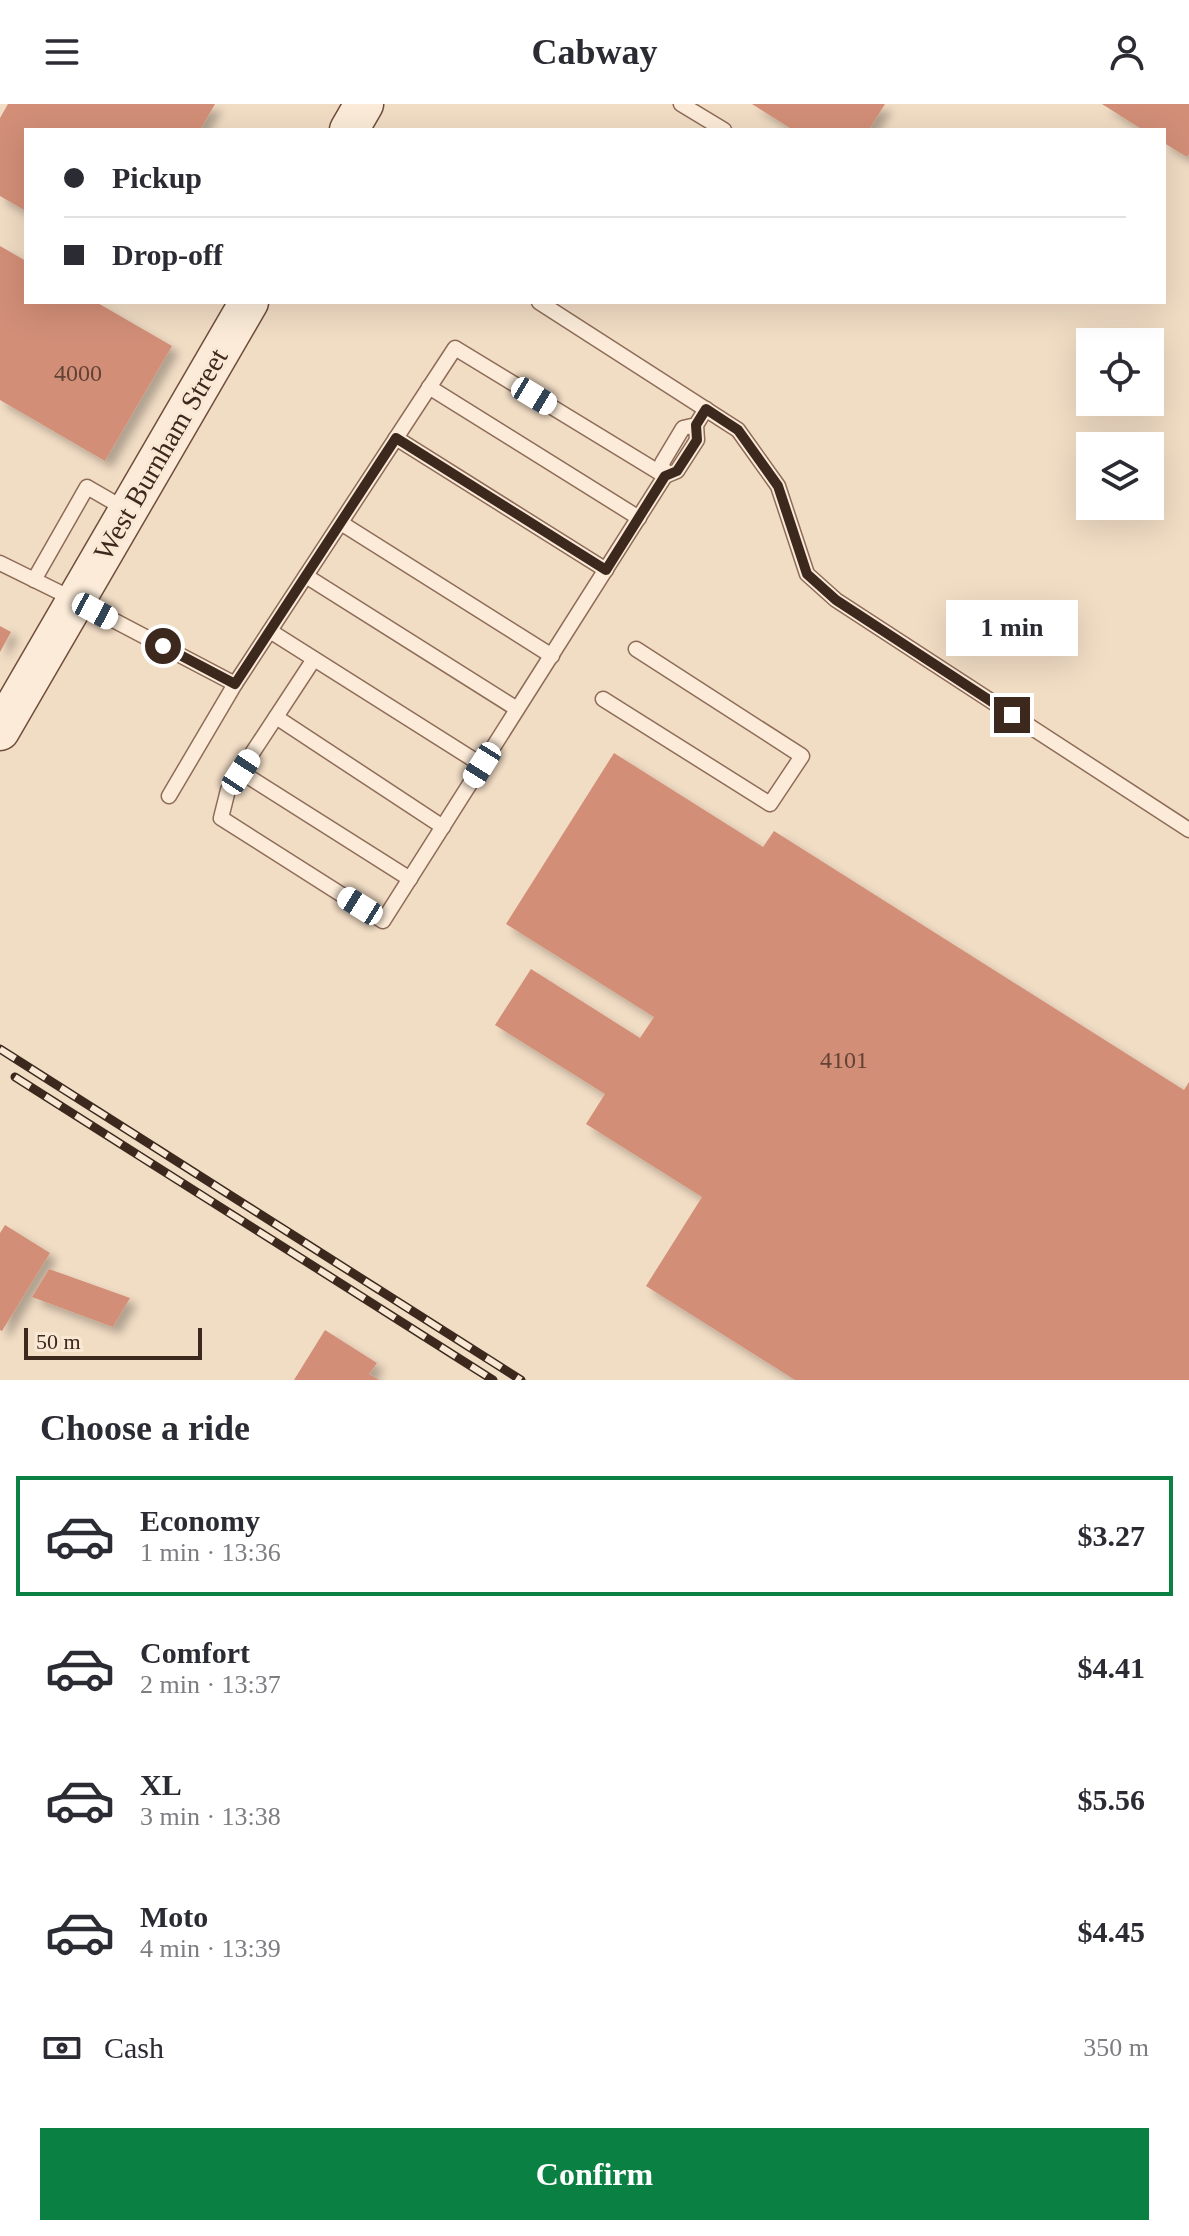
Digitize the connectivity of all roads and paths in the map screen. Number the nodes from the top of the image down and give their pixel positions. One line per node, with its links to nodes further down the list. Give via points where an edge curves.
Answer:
1 (364, 104): 3 (street)
2 (681, 104): 4 (lane)
3 (350, 128)
4 (721, 128)
5 (248, 304): 11 (street, West Burnham Street)
6 (542, 304): 8 (lane)
7 (429, 387): 9 (lane); 10 (lane, via 455,348); 12 (lane)
8 (706, 409): 10 (lane, via 696,425 683,428 662,463); 32 (lane, via 738,430 778,486 807,574 836,600)
9 (396, 438): 13 (lane); 15 (lane)
10 (665, 476): 12 (lane)
11 (127, 511): 17 (lane, via 87,487); 18 (street, West Burnham Street)
12 (639, 518): 15 (lane)
13 (341, 523): 16 (lane); 21 (lane)
14 (0, 563): 17 (lane)
15 (606, 570): 21 (lane)
16 (306, 576): 19 (lane); 25 (lane)
17 (34, 580): 18 (lane)
18 (75, 600): 23 (lane); 27 (street, West Burnham Street)
19 (270, 631): 22 (lane); 23 (lane)
20 (636, 649): 24 (lane, via 802,756 770,804)
21 (552, 656): 25 (lane)
22 (314, 659): 26 (lane); 28 (lane)
23 (235, 684): 30 (lane)
24 (603, 699)
25 (517, 709): 28 (lane)
26 (276, 717): 29 (lane); 31 (lane)
27 (0, 731)
28 (482, 765): 31 (lane)
29 (241, 772): 33 (lane); 33 (lane, via 228,790 221,818 383,921)
30 (169, 796)
31 (443, 827): 33 (lane)
32 (1189, 830)
33 (410, 879)

